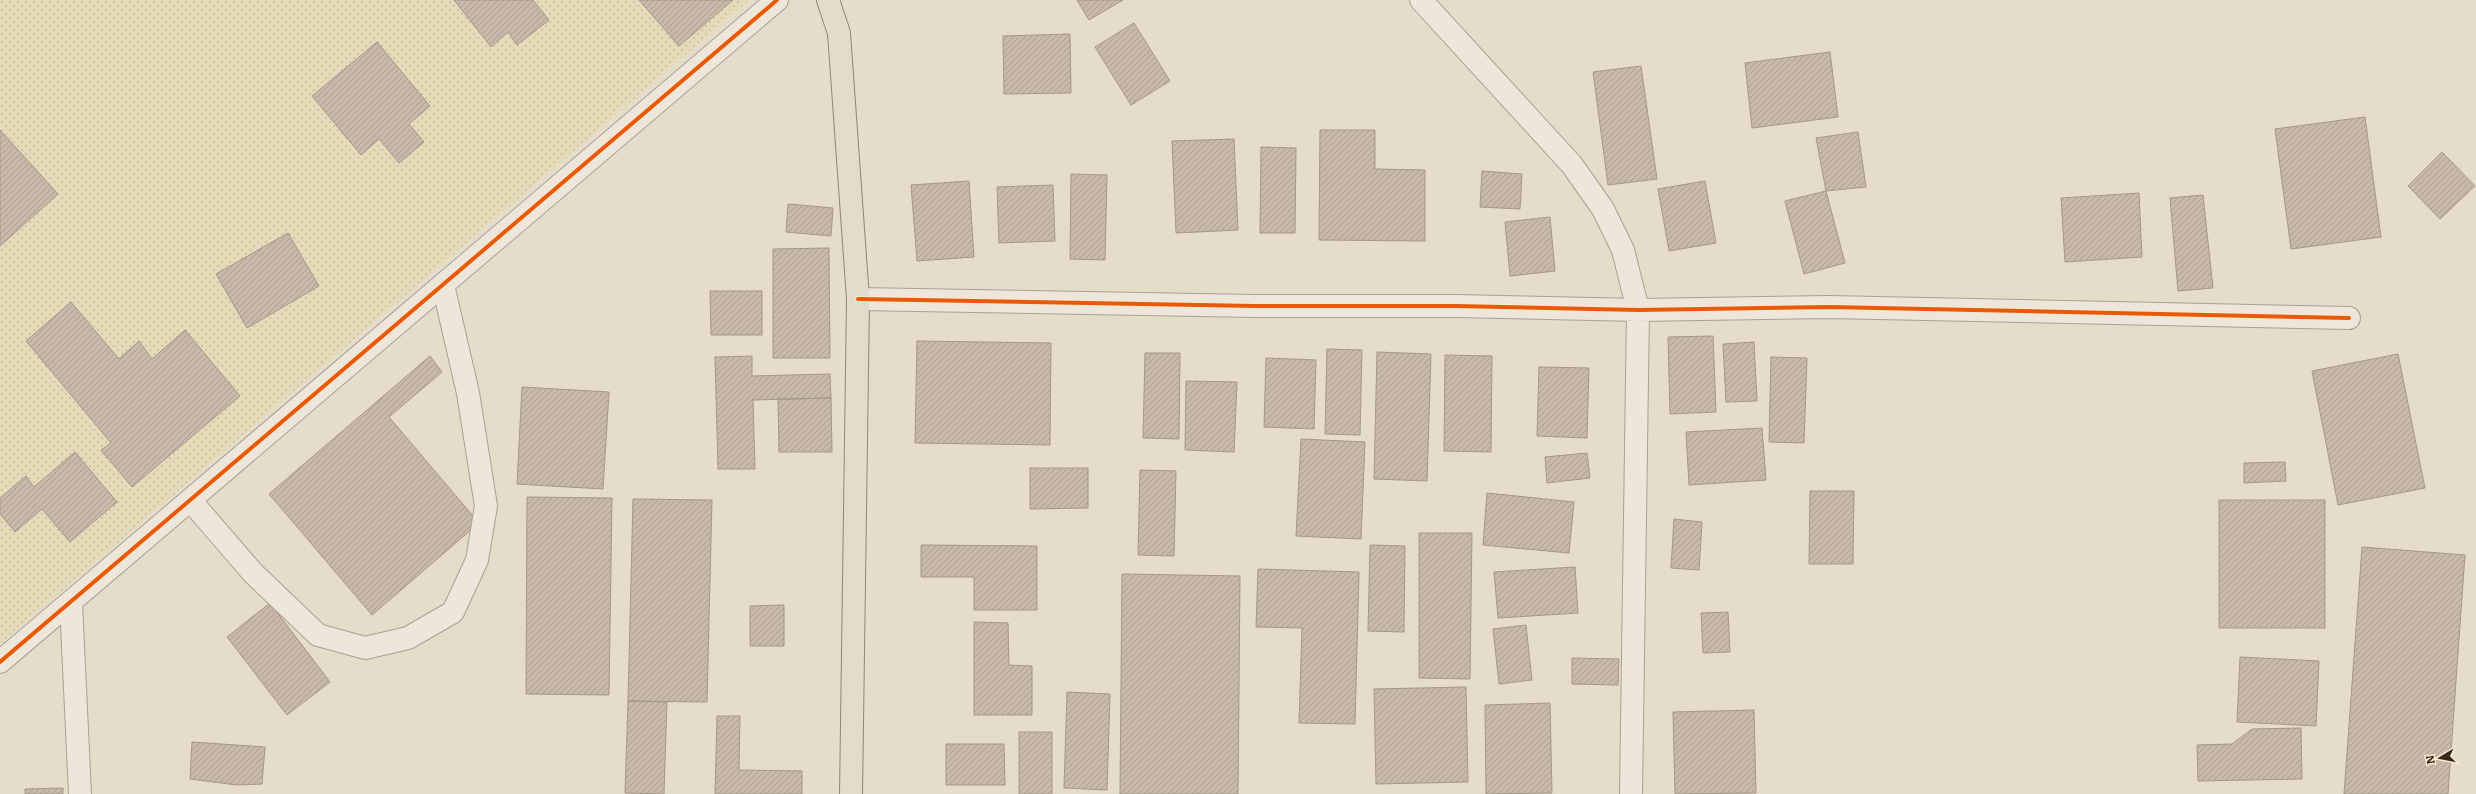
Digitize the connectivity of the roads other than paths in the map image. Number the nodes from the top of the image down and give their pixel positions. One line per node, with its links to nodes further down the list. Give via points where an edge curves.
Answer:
1 (777, 0): 4 (street)
2 (828, 0): 5 (main road, via 839,33)
3 (1421, 0): 6 (street, via 1572,165 1603,209 1623,250)
4 (443, 285): 8 (street); 8 (street, via 468,393 486,506 477,560 452,612 408,638 365,648 318,635 253,573)
5 (858, 299): 6 (street); 12 (main road)
6 (1638, 310): 7 (street, via 1829,307 2210,313); 13 (street)
7 (2349, 318)
8 (190, 501): 9 (street)
9 (71, 603): 10 (street); 11 (street)
10 (0, 662)
11 (80, 794)
12 (851, 794)
13 (1631, 794)

